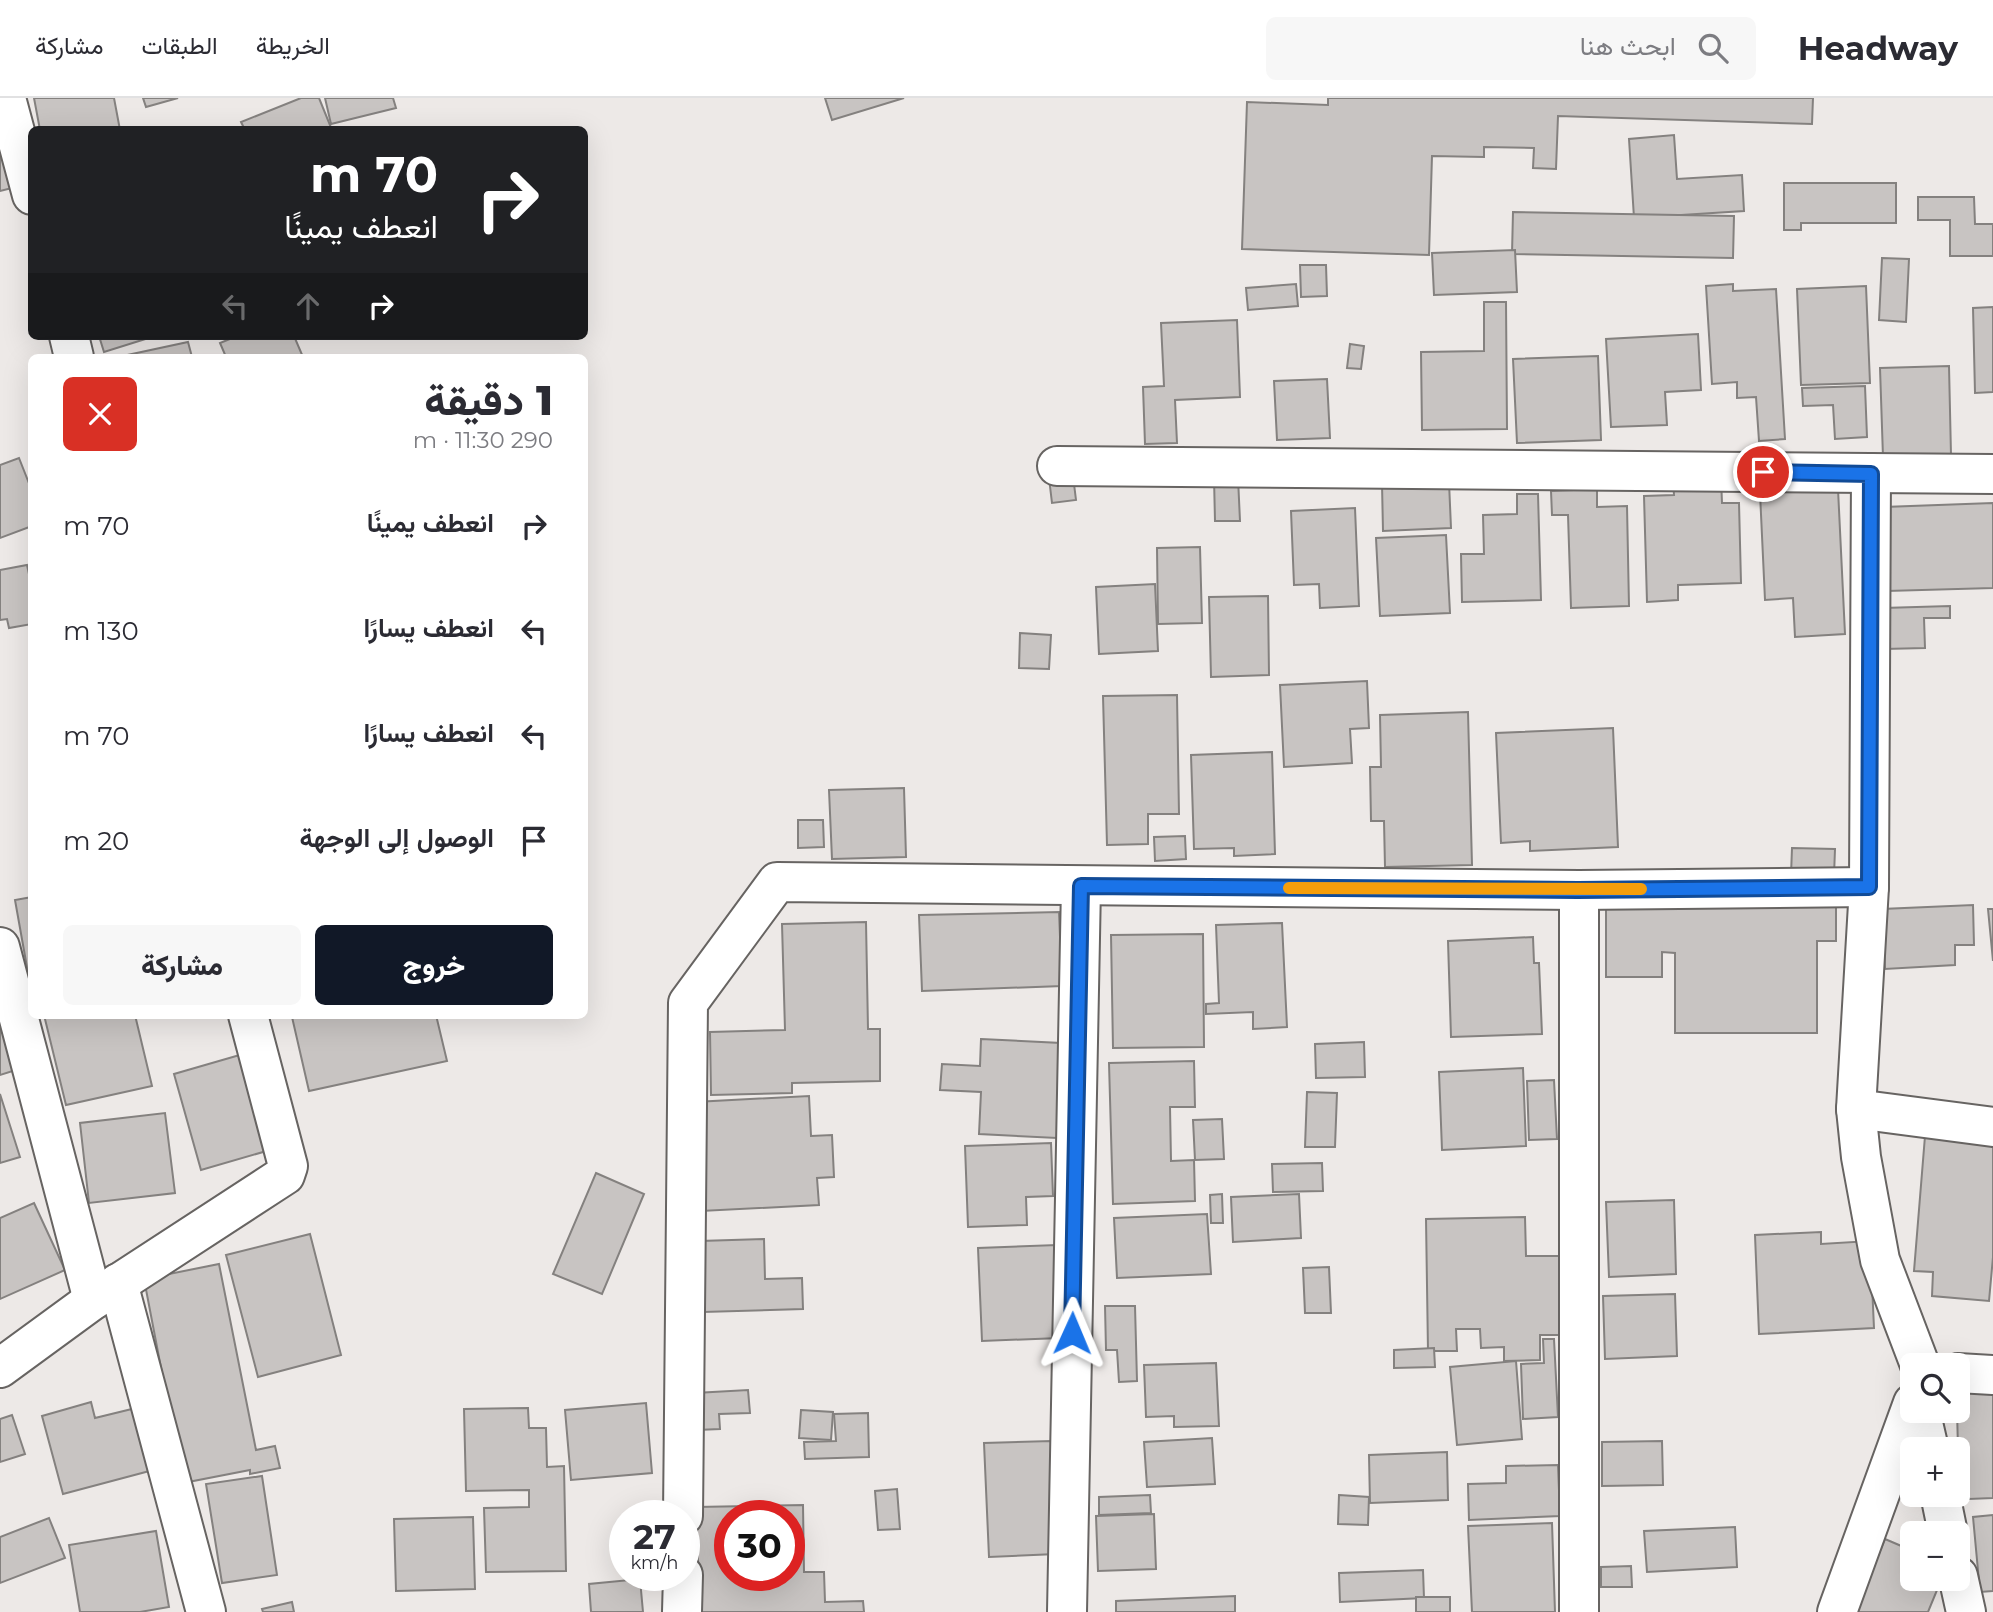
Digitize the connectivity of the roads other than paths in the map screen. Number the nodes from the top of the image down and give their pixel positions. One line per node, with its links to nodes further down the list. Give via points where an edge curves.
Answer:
1 (6, 98): 2 (street)
2 (28, 180)
3 (1057, 466): 4 (street)
4 (1871, 474): 5 (street); 7 (street)
5 (1993, 474)
6 (1081, 886): 8 (street); 19 (street, via 777,883 688,1003); 24 (street)
7 (1869, 887): 8 (street); 11 (street)
8 (1578, 890): 25 (street)
9 (0, 947): 13 (street)
10 (249, 1019): 13 (street, via 288,1166 285,1175)
11 (1856, 1109): 12 (street); 14 (street, via 1880,1259)
12 (1993, 1127)
13 (105, 1291): 15 (street); 22 (street)
14 (1915, 1353)
15 (0, 1368)
16 (1970, 1374): 17 (street)
17 (1993, 1375)
18 (1906, 1423): 26 (street)
19 (683, 1500)
20 (683, 1591): 23 (street)
21 (1961, 1591): 27 (street)
22 (206, 1612)
23 (682, 1612)
24 (1066, 1612)
25 (1579, 1612)
26 (1837, 1612)
27 (1966, 1612)

